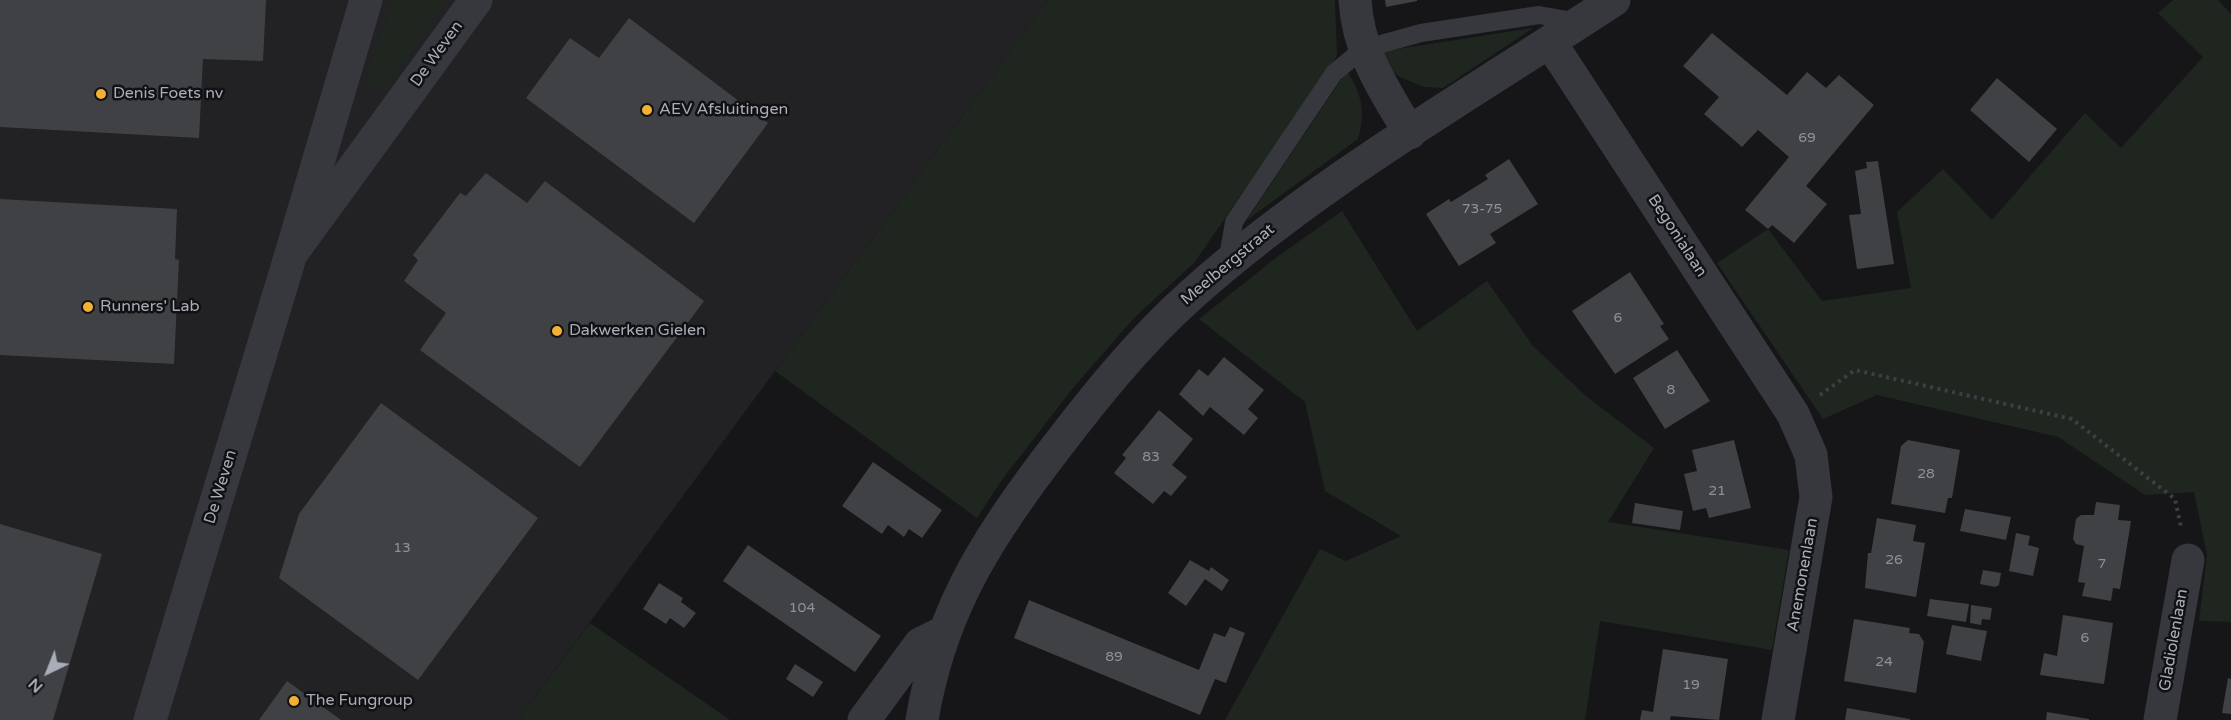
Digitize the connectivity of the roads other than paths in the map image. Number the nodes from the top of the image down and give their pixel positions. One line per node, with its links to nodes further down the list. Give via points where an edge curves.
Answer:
1 (366, 0): 9 (street, De Weven)
2 (476, 0): 9 (street, De Weven)
3 (1355, 0): 7 (street)
4 (1614, 0): 5 (street, Meelbergstraat)
5 (1580, 22): 6 (street, Meelbergstraat); 7 (lane, via 1539,15 1422,33)
6 (1550, 42): 8 (street, Meelbergstraat); 11 (street, Begonialaan)
7 (1363, 49): 8 (street); 10 (lane, via 1334,73 1234,222)
8 (1410, 133): 10 (street, Meelbergstraat, via 1282,220)
9 (291, 254): 14 (street, De Weven)
10 (1227, 265): 13 (street, Meelbergstraat, via 1189,297 1125,363 1069,429 1001,520 965,583)
11 (1798, 423): 17 (street, Anemonenlaan, via 1811,455 1816,497)
12 (2188, 560): 18 (street, Gladiolenlaan)
13 (944, 632): 15 (street, via 920,644); 16 (street, Meelbergstraat)
14 (150, 720)
15 (864, 720)
16 (922, 720)
17 (1778, 720)
18 (2160, 720)

